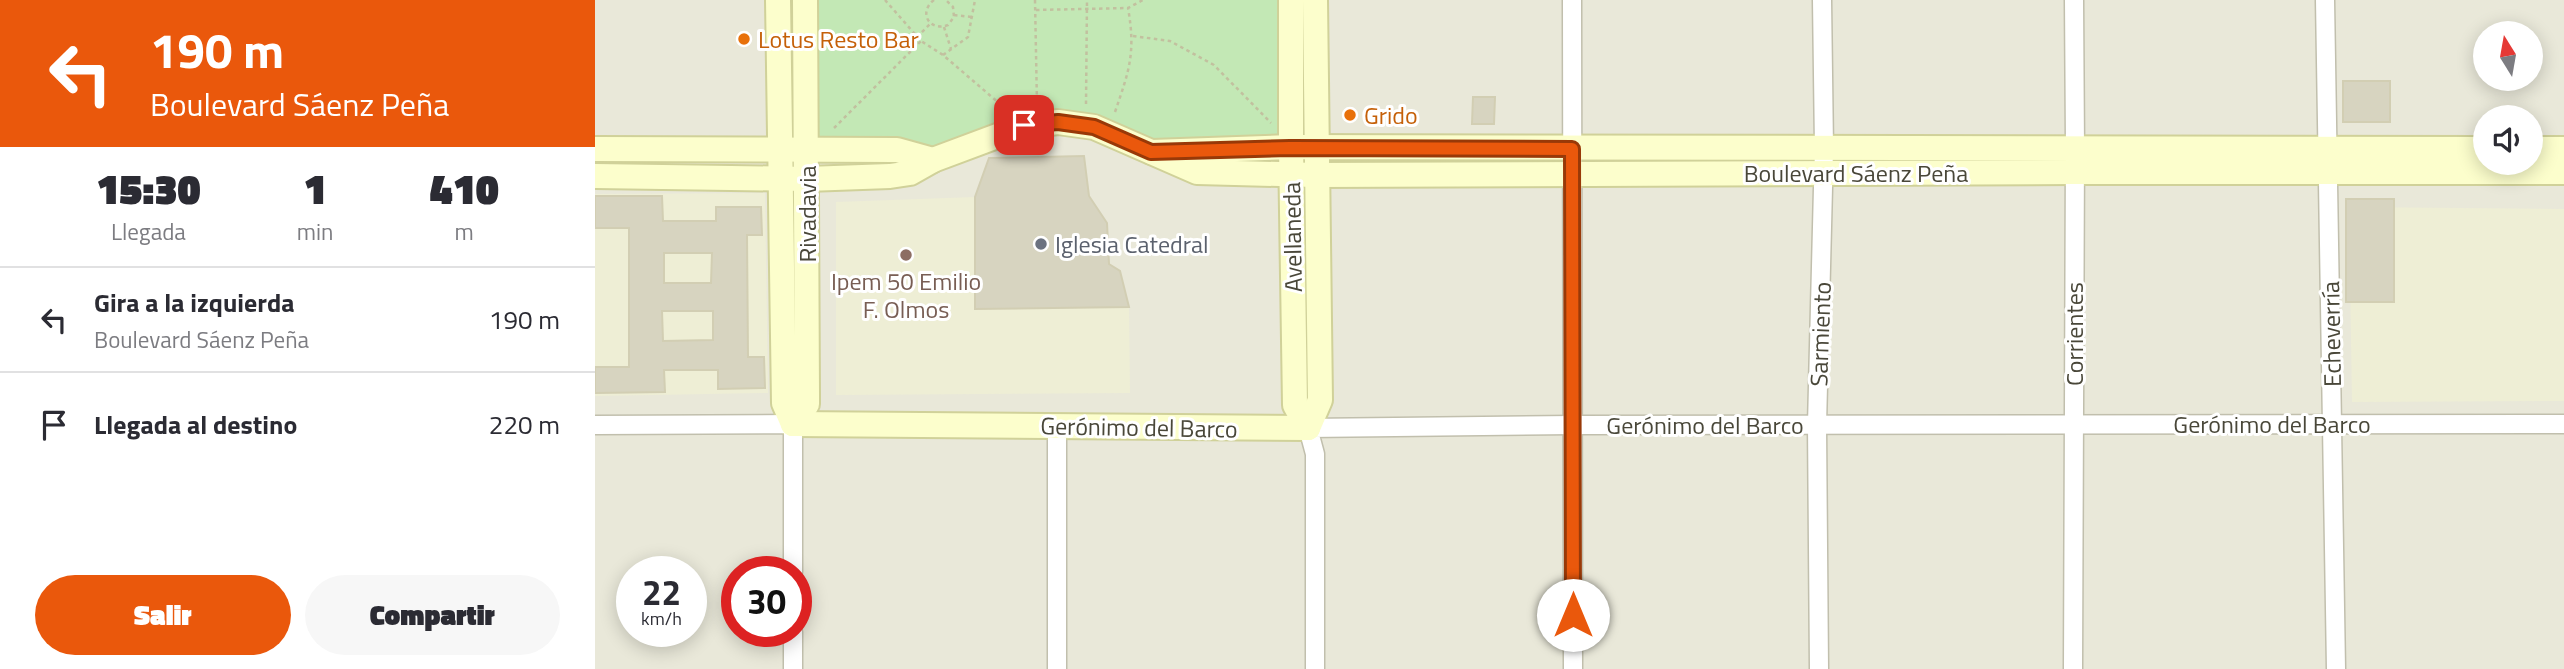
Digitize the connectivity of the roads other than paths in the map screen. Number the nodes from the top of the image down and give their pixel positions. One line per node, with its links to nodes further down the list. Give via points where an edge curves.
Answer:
1 (779, 0): 13 (main road, Rivadavia)
2 (805, 0): 17 (main road, Rivadavia)
3 (1291, 0): 9 (main road, Avellaneda)
4 (1315, 0): 10 (main road, Avellaneda)
5 (1572, 0): 14 (street)
6 (1822, 0): 11 (street, Sarmiento)
7 (2074, 0): 21 (street, Corrientes)
8 (2325, 0): 22 (street, Echeverría)
9 (1290, 148): 10 (main road, Boulevard Sáenz Peña); 19 (main road, Boulevard Sáenz Peña); 25 (main road, Avellaneda)
10 (1316, 148): 14 (main road, Boulevard Sáenz Peña); 27 (main road, Avellaneda)
11 (1824, 148): 14 (main road, Boulevard Sáenz Peña); 21 (main road, Boulevard Sáenz Peña); 23 (street, Sarmiento)
12 (595, 149): 13 (main road)
13 (781, 149): 17 (main road); 29 (main road, Rivadavia)
14 (1572, 149): 26 (street)
15 (2543, 149): 16 (main road)
16 (2564, 149)
17 (807, 150): 20 (main road, via 897,150); 30 (main road, Rivadavia)
18 (2473, 150): 22 (main road, Boulevard Sáenz Peña)
19 (1151, 152): 20 (main road, Boulevard Sáenz Peña, via 1097,129 1058,122 1031,124); 25 (main road, Boulevard Sáenz Peña, via 1197,172)
20 (933, 160): 30 (main road, Boulevard Sáenz Peña, via 910,173)
21 (2075, 160): 22 (main road, Boulevard Sáenz Peña); 23 (main road, Boulevard Sáenz Peña); 38 (street, Corrientes)
22 (2328, 161): 24 (main road, Boulevard Sáenz Peña); 31 (street, Echeverría)
23 (1824, 172): 26 (main road, Boulevard Sáenz Peña); 36 (street, Sarmiento)
24 (2564, 172)
25 (1291, 174): 27 (main road, Boulevard Sáenz Peña); 39 (main road, Avellaneda, via 1295,404)
26 (1572, 174): 27 (main road, Boulevard Sáenz Peña); 35 (street)
27 (1316, 175): 39 (main road, Avellaneda, via 1320,400)
28 (595, 176): 29 (main road, Boulevard Sáenz Peña)
29 (780, 178): 30 (main road, Boulevard Sáenz Peña); 32 (main road, Rivadavia, via 784,402)
30 (807, 179): 32 (main road, Rivadavia, via 807,404)
31 (2332, 423): 33 (street, Gerónimo del Barco); 38 (street, Gerónimo del Barco); 48 (street, Echeverría)
32 (793, 424): 34 (street, Gerónimo del Barco); 37 (main road, Gerónimo del Barco); 40 (street, Rivadavia)
33 (2564, 424)
34 (595, 425)
35 (1573, 425): 36 (street, Gerónimo del Barco); 39 (street, Gerónimo del Barco); 45 (street)
36 (1817, 425): 38 (street, Gerónimo del Barco); 46 (street, Sarmiento)
37 (1058, 426): 39 (main road, Gerónimo del Barco); 43 (street)
38 (2074, 426): 47 (street, Corrientes)
39 (1308, 428): 44 (street, Avellaneda, via 1315,454)
40 (793, 556)
41 (793, 647): 42 (street)
42 (793, 669)
43 (1057, 669)
44 (1315, 669)
45 (1573, 669)
46 (1819, 669)
47 (2073, 669)
48 (2336, 669)

